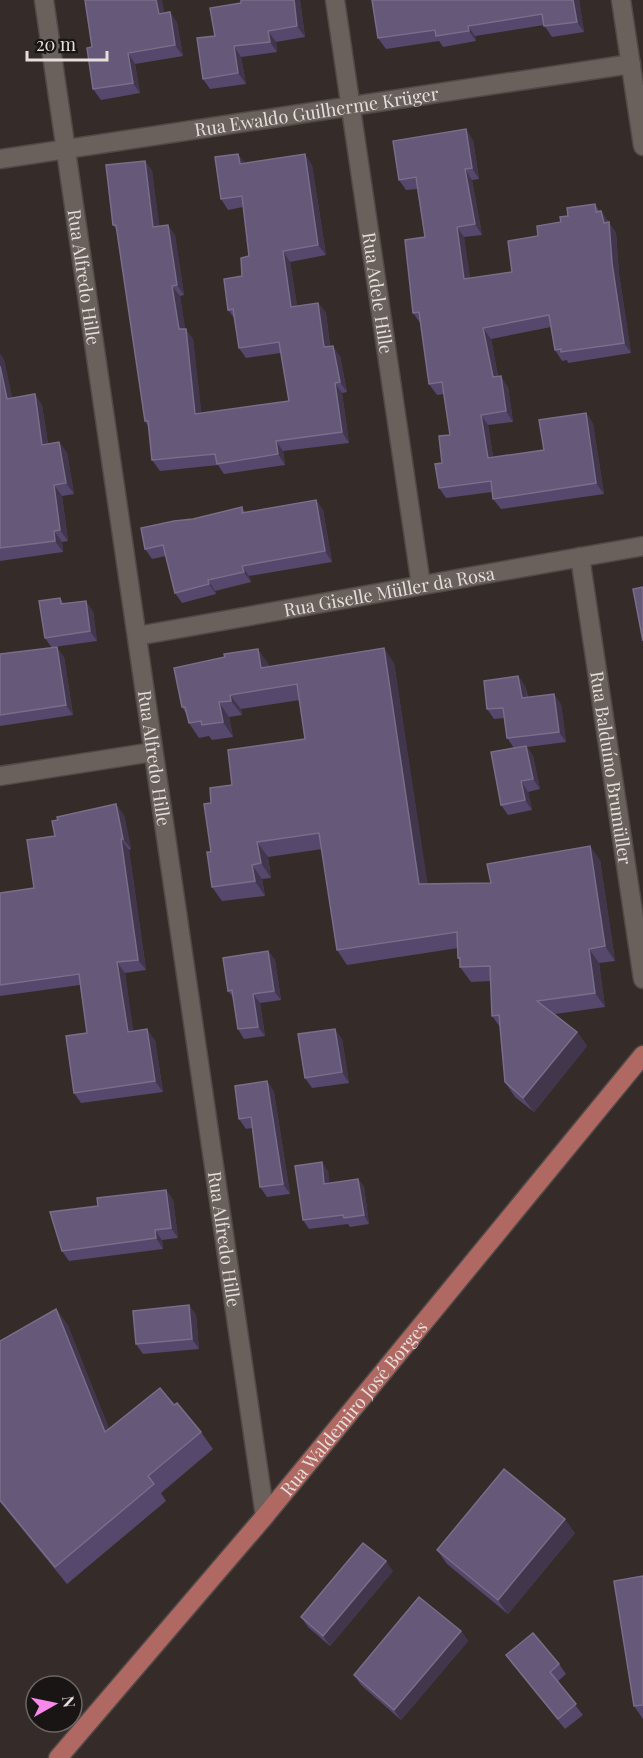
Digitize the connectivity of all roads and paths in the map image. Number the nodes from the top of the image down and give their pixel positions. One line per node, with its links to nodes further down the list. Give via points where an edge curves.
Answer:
1 (44, 0): 7 (street, Rua Alfredo Hille)
2 (335, 0): 5 (street, Rua Adele Hille)
3 (621, 0): 4 (street)
4 (631, 64): 5 (street, Rua Ewaldo Guilherme Krüger); 6 (street)
5 (351, 106): 7 (street, Rua Ewaldo Guilherme Krüger); 11 (street, Rua Adele Hille)
6 (643, 146)
7 (65, 149): 8 (street, Rua Ewaldo Guilherme Krüger); 12 (street, Rua Alfredo Hille)
8 (0, 159)
9 (643, 546): 10 (street, Rua Giselle Müller da Rosa)
10 (580, 557): 11 (street, Rua Giselle Müller da Rosa); 15 (street, Rua Balduíno Brumüller)
11 (421, 585): 12 (street, Rua Giselle Müller da Rosa)
12 (137, 636): 13 (street, Rua Alfredo Hille)
13 (153, 752): 14 (street); 17 (street, Rua Alfredo Hille)
14 (0, 776)
15 (643, 979)
16 (643, 1055): 17 (main road, Rua Waldemiro José Borges)
17 (265, 1516): 18 (main road, Rua Waldemiro José Borges)
18 (58, 1758)

